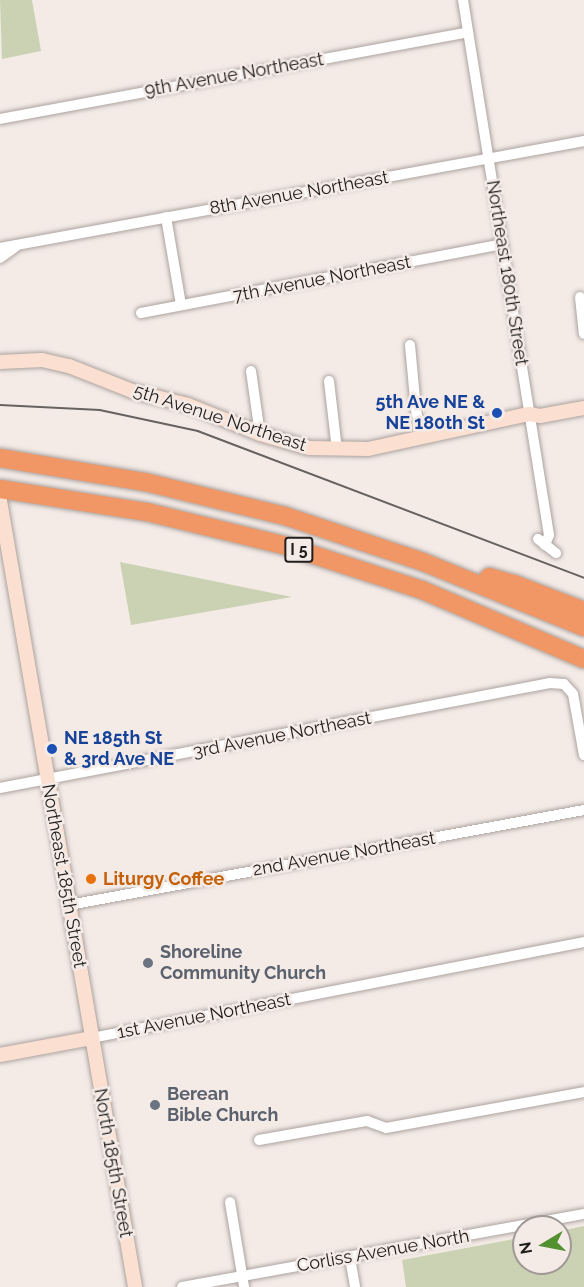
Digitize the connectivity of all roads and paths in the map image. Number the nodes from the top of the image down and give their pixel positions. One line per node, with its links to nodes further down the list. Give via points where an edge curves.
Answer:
1 (463, 0): 2 (street, Northeast 180th Street)
2 (468, 32): 3 (street, 9th Avenue Northeast); 5 (street, Northeast 180th Street)
3 (0, 119)
4 (584, 141): 5 (street, 8th Avenue Northeast)
5 (488, 159): 6 (street, 8th Avenue Northeast); 7 (street, Northeast 180th Street)
6 (166, 217): 8 (street, 8th Avenue Northeast); 12 (street)
7 (502, 244): 12 (street, 7th Avenue Northeast); 20 (street, Northeast 180th Street)
8 (15, 247): 9 (street, 8th Avenue Northeast); 10 (street, 8th Avenue Northeast)
9 (0, 248)
10 (0, 258)
11 (580, 297): 14 (street)
12 (181, 305): 13 (street, 7th Avenue Northeast)
13 (141, 313)
14 (584, 334)
15 (410, 345): 22 (street)
16 (0, 362): 21 (main road, 5th Avenue Northeast, via 42,360 69,366 132,391 216,414)
17 (250, 371): 21 (street)
18 (329, 381): 23 (street)
19 (584, 408): 20 (main road, 5th Avenue Northeast, via 540,416)
20 (530, 414): 22 (main road, 5th Avenue Northeast); 27 (street, Northeast 180th Street, via 549,535 542,542)
21 (260, 434): 23 (main road, 5th Avenue Northeast, via 309,448)
22 (422, 438): 23 (main road, 5th Avenue Northeast, via 368,449)
23 (337, 450)
24 (0, 458): 28 (highway, I 5, via 110,475 216,498 320,527)
25 (0, 489): 32 (highway, I 5, via 147,512 286,546 433,595)
26 (1, 506): 29 (main road, Northeast 185th Street)
27 (556, 553)
28 (423, 562): 30 (highway, via 502,580); 31 (highway, I 5)
29 (5, 565): 34 (main road, Northeast 185th Street)
30 (584, 611)
31 (584, 627)
32 (584, 658)
33 (584, 755): 34 (street, 3rd Avenue Northeast, via 573,694 564,684 538,685)
34 (47, 779): 35 (street, 3rd Avenue Northeast); 37 (main road, Northeast 185th Street)
35 (0, 788)
36 (584, 810): 37 (street, 2nd Avenue Northeast)
37 (69, 905): 39 (main road, Northeast 185th Street)
38 (584, 942): 39 (street, 1st Avenue Northeast)
39 (92, 1038): 40 (main road, 1st Avenue Northeast); 47 (main road, North 185th Street)
40 (0, 1055)
41 (584, 1092): 42 (street, via 386,1128 367,1121)
42 (259, 1140)
43 (230, 1202): 46 (street)
44 (584, 1214): 45 (street, Corliss Avenue North)
45 (350, 1258): 46 (street, Corliss Avenue North); 49 (street)
46 (243, 1282): 48 (street, Corliss Avenue North)
47 (135, 1287)
48 (182, 1287)
49 (355, 1287)

